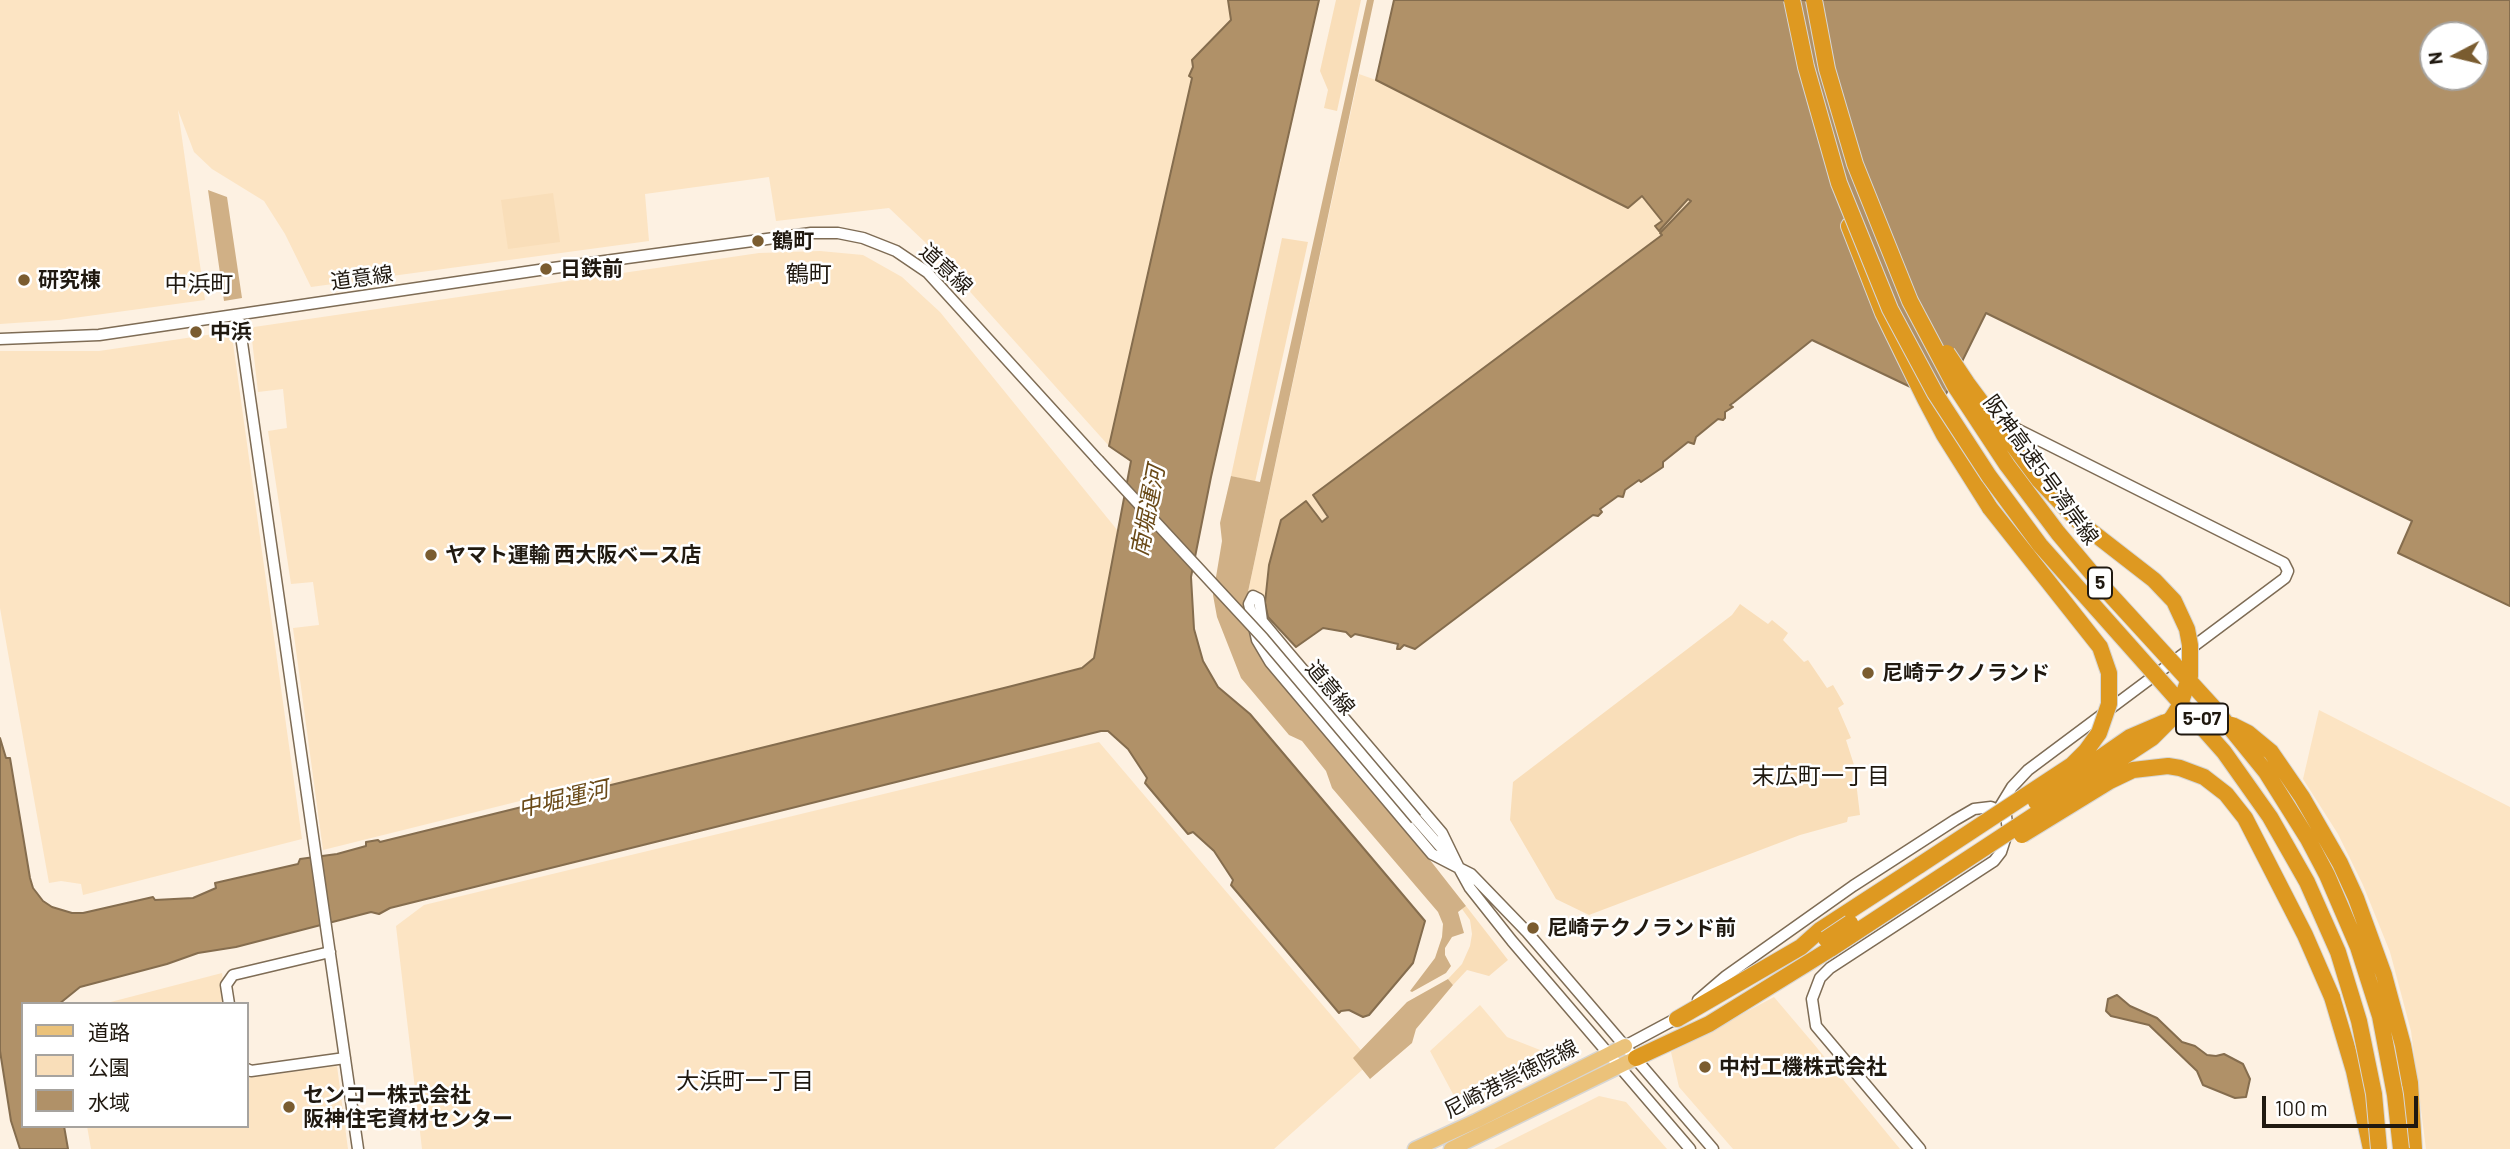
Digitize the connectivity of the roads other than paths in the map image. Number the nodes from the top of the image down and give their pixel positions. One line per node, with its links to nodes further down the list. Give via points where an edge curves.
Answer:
1 (1792, 0): 3 (highway, 阪神高速5号湾岸線 / 5, bridge)
2 (1814, 0): 4 (highway, 阪神高速5号湾岸線 / 5, bridge, via 1839,115)
3 (1839, 183): 11 (highway, 5-07, bridge, via 1864,269 1944,435 1990,508 2095,639 2107,664 2110,694 2099,733 2072,765); 27 (highway, 阪神高速5号湾岸線 / 5, bridge, via 1890,309 1968,446 2065,575 2224,752 2290,849 2350,987 2374,1094)
4 (1891, 257): 10 (highway, 5-07, bridge, via 1967,383 2022,459 2078,521 2164,590 2181,614 2190,645 2185,694 2163,728); 28 (highway, 阪神高速5号湾岸線 / 5, bridge, via 1932,345 2007,465 2082,562 2242,741 2308,839 2344,912 2370,981 2388,1054)
5 (239, 316): 6 (street, 道意線, via 99,335); 9 (street, 道意線, bridge, via 811,233 863,238 896,251 927,272 1263,639); 12 (street)
6 (0, 339)
7 (1957, 399): 8 (street, via 2284,562 2288,571 2285,579 2028,770)
8 (1998, 810): 14 (street, via 1974,809 1853,886 1726,976); 25 (street, via 2006,816 2008,830 1994,861 1830,968 1820,978 1812,999 1815,1026)
9 (1459, 869): 9 (street, via 1432,854 1270,662 1257,640 1249,604 1253,596 1259,599 1262,621 1443,833); 15 (street, 道意線, via 1471,874 1527,932); 16 (street, 道意線, via 1495,919)
10 (1929, 885): 11 (highway, 5-07, bridge); 26 (highway, 5-07, bridge, via 2133,770 2168,766 2204,777 2226,794 2245,818 2316,959 2343,1030)
11 (1826, 939): 14 (highway, 5-07, via 1801,947); 15 (highway, 5-07, via 1709,1024); 29 (highway, 5-07, bridge, via 2137,733 2188,719 2235,726 2260,741 2283,768 2322,830 2356,898 2403,1045)
12 (330, 952): 13 (street, via 233,975 226,985); 17 (street)
13 (229, 1002)
14 (1677, 1019): 15 (street)
15 (1630, 1052): 16 (main road, 尼崎港崇徳院線); 18 (main road, 尼崎港崇徳院線); 24 (street, 道意線)
16 (1609, 1054): 18 (street, 道意線); 21 (main road, 尼崎港崇徳院線)
17 (345, 1058): 19 (street); 20 (street)
18 (1620, 1066): 22 (main road, 尼崎港崇徳院線); 23 (street, 道意線)
19 (248, 1070)
20 (358, 1149)
21 (1415, 1149)
22 (1451, 1149)
23 (1690, 1149)
24 (1713, 1149)
25 (1920, 1149)
26 (2371, 1149)
27 (2379, 1149)
28 (2401, 1149)
29 (2414, 1149)

